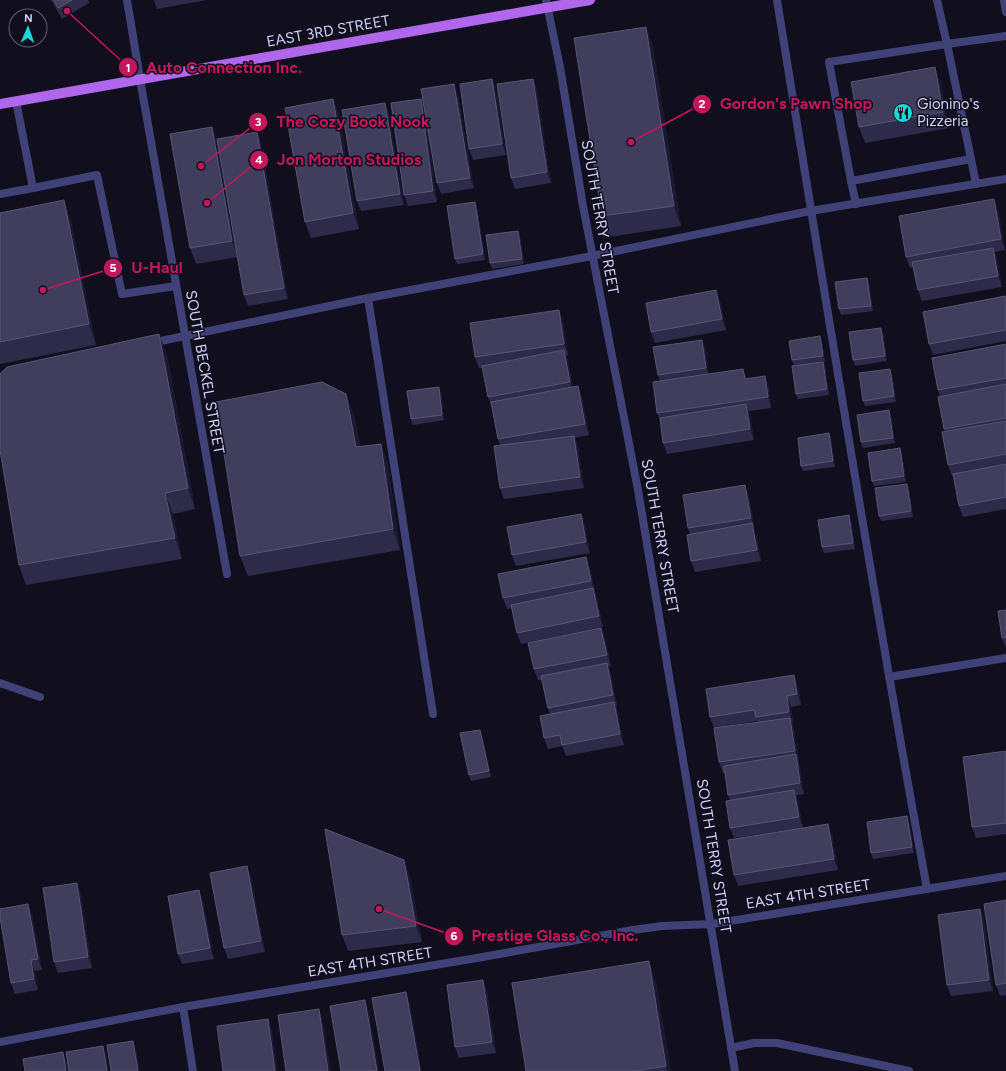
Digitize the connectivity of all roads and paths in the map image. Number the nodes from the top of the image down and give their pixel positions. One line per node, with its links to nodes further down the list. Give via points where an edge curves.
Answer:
1 (127, 0): 10 (street, SOUTH BECKEL STREET)
2 (590, 0): 6 (main road, EAST 3RD STREET)
3 (777, 0): 20 (street)
4 (938, 0): 9 (street)
5 (1004, 0): 7 (street)
6 (547, 4): 10 (main road, EAST 3RD STREET); 21 (street, SOUTH TERRY STREET)
7 (1006, 12)
8 (1006, 36): 9 (street)
9 (947, 44): 13 (street); 15 (street, via 829,62)
10 (140, 80): 11 (main road, EAST 3RD STREET); 22 (street, SOUTH BECKEL STREET)
11 (16, 101): 12 (main road, EAST 3RD STREET); 17 (street)
12 (0, 104)
13 (971, 159): 15 (street); 16 (street)
14 (1006, 179): 16 (street)
15 (851, 181): 19 (street)
16 (976, 184): 19 (street)
17 (33, 188): 18 (street); 22 (street, via 97,175 122,294)
18 (0, 194)
19 (856, 204): 20 (street)
20 (810, 211): 21 (street); 28 (street)
21 (592, 256): 23 (street); 34 (street, SOUTH TERRY STREET, via 638,490)
22 (176, 286): 24 (street, SOUTH BECKEL STREET)
23 (368, 298): 24 (street); 31 (street)
24 (186, 336): 25 (street); 26 (street, SOUTH BECKEL STREET)
25 (139, 345)
26 (227, 574)
27 (1006, 658): 28 (street)
28 (889, 677): 33 (street)
29 (0, 683): 30 (street)
30 (40, 697)
31 (433, 714)
32 (1006, 876): 33 (street, EAST 4TH STREET)
33 (928, 889): 34 (street, EAST 4TH STREET)
34 (712, 924): 35 (street, EAST 4TH STREET, via 633,930); 37 (street, SOUTH TERRY STREET)
35 (183, 1007): 36 (street, EAST 4TH STREET); 38 (street)
36 (0, 1042)
37 (731, 1048): 39 (street, SOUTH TERRY STREET); 40 (street, via 754,1043 777,1043)
38 (193, 1071)
39 (735, 1071)
40 (909, 1071)

